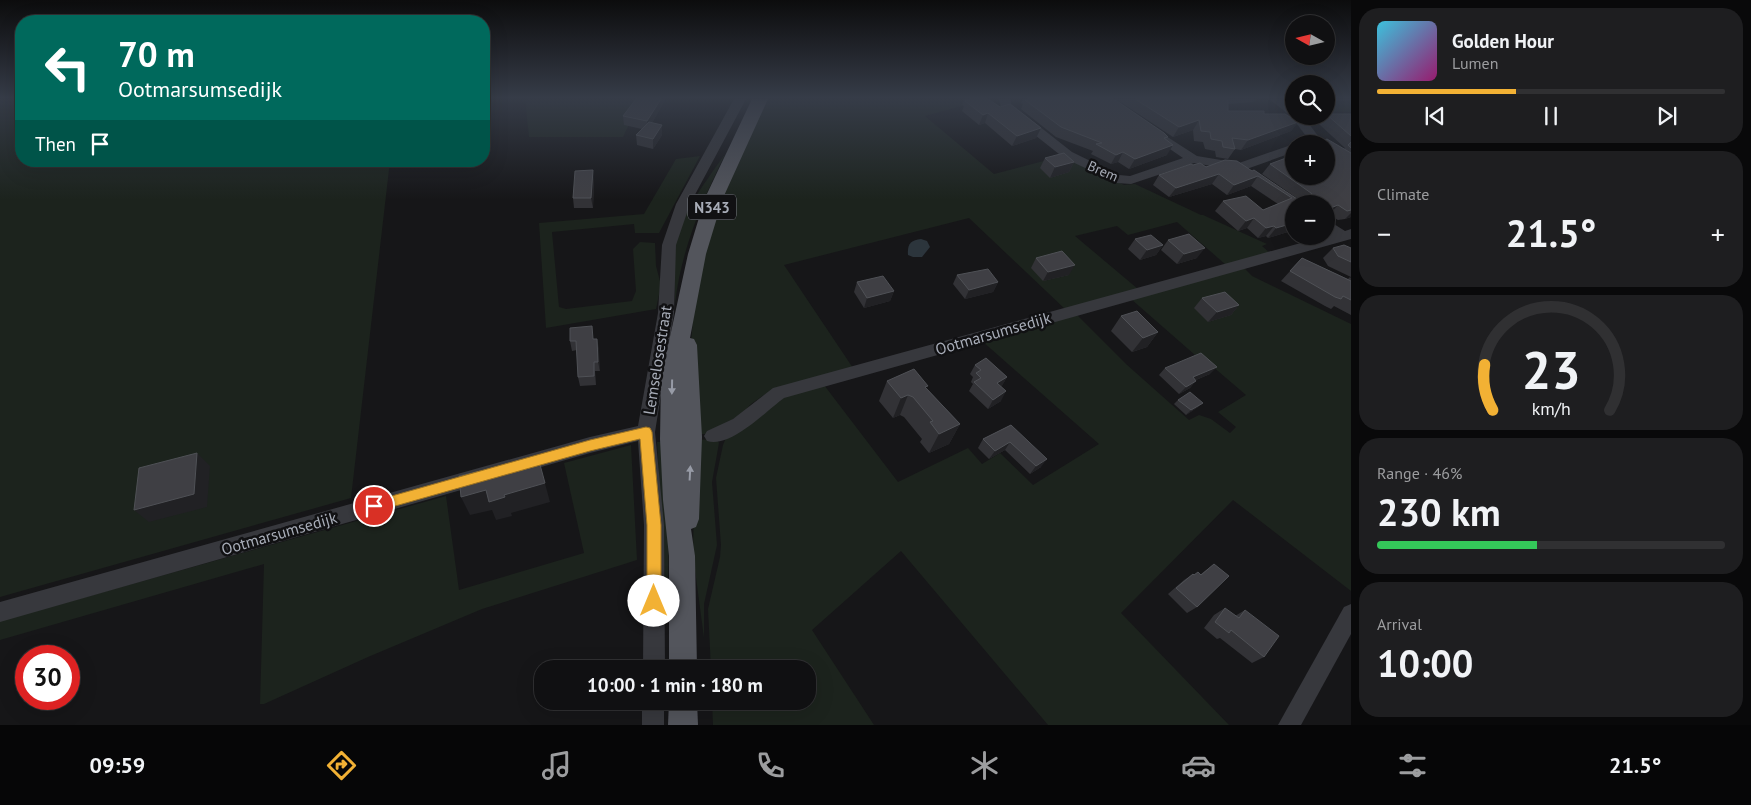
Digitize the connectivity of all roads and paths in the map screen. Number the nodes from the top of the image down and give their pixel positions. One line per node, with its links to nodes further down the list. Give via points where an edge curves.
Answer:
1 (722, 133): 13 (street, Lemselosestraat, via 683,204 668,245 666,313)
2 (744, 133): 18 (main road, N343, via 714,198 697,254 685,322 691,437 688,513 682,556)
3 (1039, 133): 6 (street, Brem, via 1068,156 1116,179 1131,180)
4 (1156, 133): 6 (street, Brem)
5 (1285, 151): 7 (street, Brem)
6 (1193, 159): 7 (street, Brem)
7 (1241, 167): 8 (street, Brem)
8 (1256, 178)
9 (1335, 229): 10 (street)
10 (1347, 235): 11 (street, Ootmarsumsedijk)
11 (1285, 253): 12 (street); 14 (street, Ootmarsumsedijk, via 779,393 733,428)
12 (1306, 264)
13 (646, 432): 15 (street, Ootmarsumsedijk, via 590,445); 17 (street, Lemselosestraat, via 654,525)
14 (713, 436)
15 (0, 612)
16 (1347, 620): 23 (street)
17 (654, 660)
18 (683, 660)
19 (654, 710): 21 (street)
20 (683, 710): 22 (main road)
21 (653, 725)
22 (683, 725)
23 (1288, 725)

